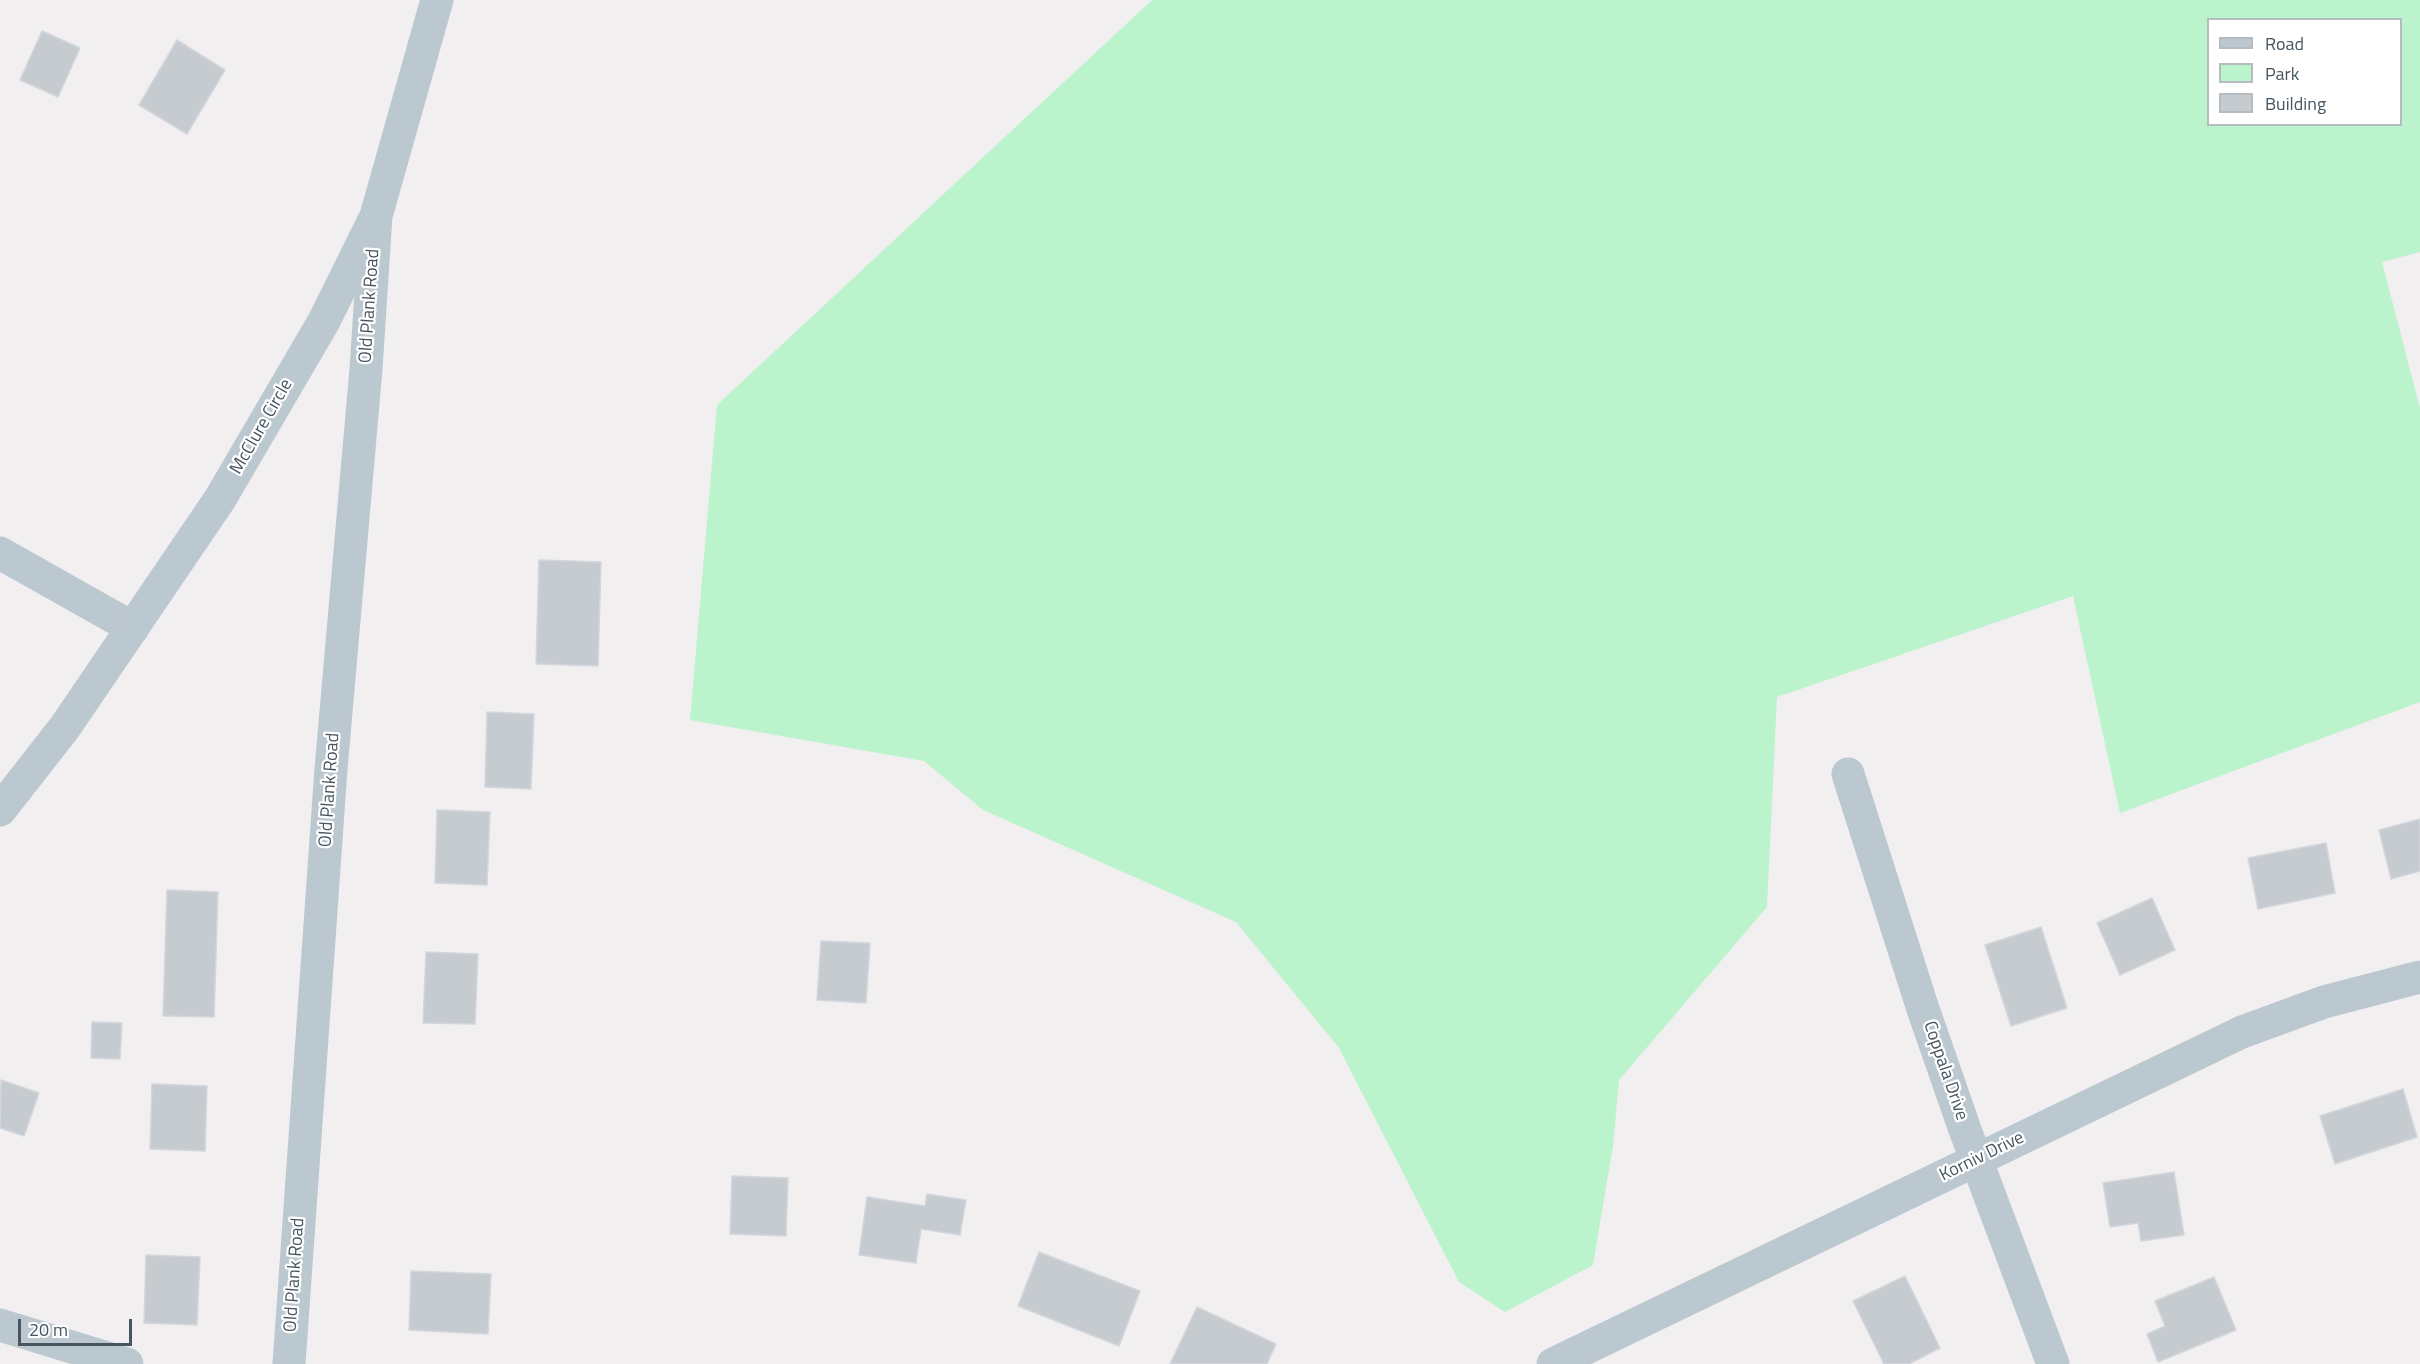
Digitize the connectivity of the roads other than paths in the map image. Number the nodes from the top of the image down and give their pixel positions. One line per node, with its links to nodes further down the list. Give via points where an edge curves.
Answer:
1 (437, 0): 2 (street, McClure Circle)
2 (376, 216): 4 (street, McClure Circle, via 324,321 226,489); 11 (street, Old Plank Road, via 331,769)
3 (0, 553): 4 (street)
4 (134, 628): 6 (street, McClure Circle, via 65,727)
5 (1848, 774): 8 (street, Coppala Drive, via 1922,1006)
6 (0, 810)
7 (2420, 977): 8 (street, Korniv Drive, via 2324,1002 2242,1032)
8 (1977, 1159): 12 (street, Korniv Drive); 13 (street, Coppala Drive)
9 (0, 1325): 10 (street)
10 (127, 1364)
11 (289, 1364)
12 (1554, 1364)
13 (2053, 1364)

